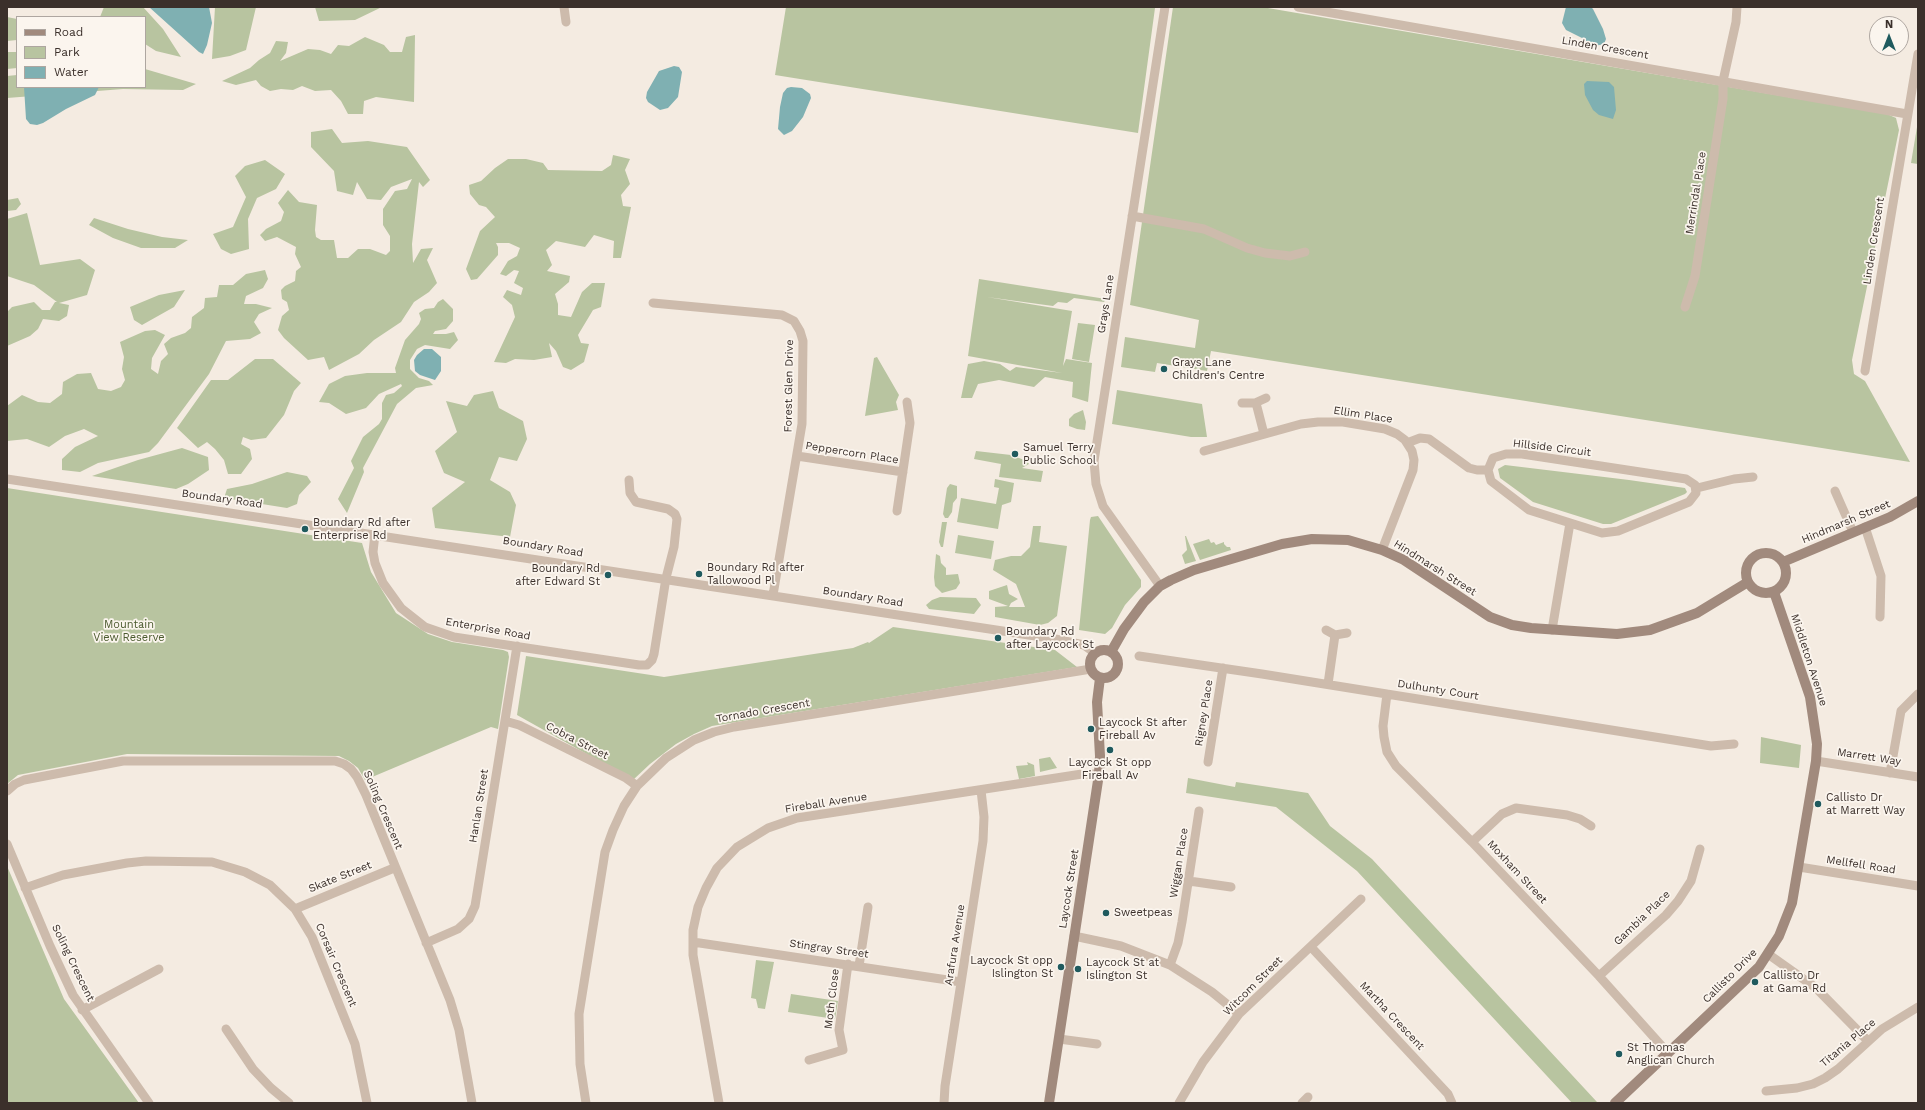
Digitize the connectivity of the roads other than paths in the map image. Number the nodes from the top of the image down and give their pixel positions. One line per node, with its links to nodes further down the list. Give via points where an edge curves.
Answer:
1 (564, 7): 5 (street)
2 (1165, 7): 9 (street, Grays Lane)
3 (1298, 7): 7 (street, Linden Crescent)
4 (1737, 7): 7 (street, Merrindal Place)
5 (566, 22)
6 (1918, 54): 8 (street, Linden Crescent)
7 (1723, 81): 8 (street, Linden Crescent); 12 (street, Merrindal Place, via 1723,99 1695,276)
8 (1907, 114): 13 (street, Linden Crescent)
9 (1132, 216): 10 (street, via 1204,229 1265,253 1290,256); 39 (street, Grays Lane, via 1095,449 1094,473 1104,506)
10 (1305, 252)
11 (653, 303): 21 (street, Forest Glen Drive, via 777,314 794,321 803,341 802,424)
12 (1684, 307)
13 (1865, 371)
14 (1266, 398): 17 (street)
15 (907, 402): 23 (street, Peppercorn Place, via 910,420)
16 (1242, 403): 17 (street)
17 (1256, 403): 18 (street)
18 (1264, 434): 19 (street, Ellim Place, via 1301,424 1333,422 1391,431); 20 (street, Ellim Place)
19 (1407, 443): 22 (street, via 1420,438 1429,439 1469,468); 35 (street, via 1414,460 1413,470)
20 (1204, 450)
21 (797, 456): 23 (street, Peppercorn Place); 41 (street, Forest Glen Drive)
22 (1488, 470): 27 (street, Hillside Circuit, via 1490,462 1496,456 1522,454 1686,479 1694,482); 31 (street, via 1490,481 1521,505)
23 (903, 472): 30 (street, Peppercorn Place)
24 (1753, 477): 27 (street)
25 (7, 479): 34 (street, Boundary Road)
26 (629, 480): 37 (street, via 630,493 636,502 668,509 676,517 678,524)
27 (1697, 488): 31 (street, via 1695,496 1689,502 1618,531 1602,533)
28 (1835, 491): 33 (street)
29 (1918, 501): 32 (street, Hindmarsh Street, via 1897,514)
30 (897, 511)
31 (1570, 523): 44 (street)
32 (1865, 527): 33 (street, Hindmarsh Street); 42 (street, via 1881,576)
33 (1853, 532): 36 (street, Hindmarsh Street)
34 (374, 534): 37 (street, Boundary Road); 47 (street, Enterprise Road, via 373,552 380,577 396,602 412,618 432,630 454,637)
35 (1382, 550): 39 (street, Hindmarsh Street, via 1337,539 1298,541 1194,570); 44 (street, Hindmarsh Street, via 1404,560 1495,620 1519,627)
36 (1782, 562): 38 (street, via 1772,554 1759,555 1749,563); 40 (street, via 1786,575 1784,582)
37 (666, 578): 41 (street, Boundary Road); 47 (street, Enterprise Road, via 654,654 647,665 639,666)
38 (1748, 582): 40 (street, via 1756,591); 44 (street, Hindmarsh Street, via 1697,613 1650,630 1617,634)
39 (1160, 586): 48 (street, Hindmarsh Street, via 1140,607)
40 (1774, 592): 59 (street, Middleton Avenue, via 1810,696 1816,731)
41 (773, 595): 49 (street, Boundary Road, via 1066,640 1084,645)
42 (1880, 617)
43 (1326, 630): 46 (street)
44 (1552, 630)
45 (1347, 633): 46 (street)
46 (1335, 635): 54 (street)
47 (517, 646): 57 (street, Hanlan Street)
48 (1111, 652): 49 (street); 53 (street, via 1118,663 1116,672 1109,678)
49 (1095, 653): 52 (street, via 1090,661)
50 (1139, 656): 51 (street, Dulhunty Court)
51 (1223, 668): 54 (street, Dulhunty Court); 60 (street, Rigney Place)
52 (1091, 669): 53 (street); 64 (street, Tornado Crescent, via 714,732 694,740 666,758)
53 (1100, 678): 62 (street, Laycock Street, via 1096,702)
54 (1328, 684): 55 (street, Dulhunty Court)
55 (1387, 694): 58 (street, Dulhunty Court, via 1711,746); 69 (street, Moxham Street, via 1383,732 1392,761)
56 (1918, 694): 61 (street, via 1905,706 1900,715)
57 (504, 721): 64 (street, Cobra Street, via 519,725 626,778); 83 (street, Hanlan Street, via 475,906 469,919 458,929)
58 (1734, 744)
59 (1816, 761): 61 (street, Marrett Way); 72 (street, Callisto Drive)
60 (1208, 762)
61 (1890, 773): 63 (street, Marrett Way)
62 (1099, 774): 65 (street, Fireball Avenue, via 1082,774); 81 (street, Laycock Street)
63 (1918, 777)
64 (637, 786): 106 (street, Tornado Crescent, via 613,830 604,860 579,1014 580,1064)
65 (981, 790): 82 (street, Fireball Avenue, via 797,818 759,832 729,855 711,878 698,907); 91 (street, Arafura Avenue, via 984,838)
66 (7, 791): 73 (street, Soling Crescent, via 24,780 123,761 335,761 351,769 357,777)
67 (1199, 811): 74 (street, Wiggan Place)
68 (1591, 826): 69 (street, via 1567,814 1516,808 1502,814)
69 (1472, 842): 90 (street, Moxham Street)
70 (7, 844): 77 (street, Soling Crescent)
71 (1700, 849): 90 (street, Gambia Place, via 1691,881 1676,904)
72 (1799, 867): 75 (street, Mellfell Road); 85 (street, Callisto Drive, via 1789,914)
73 (394, 868): 80 (street, Skate Street); 83 (street, Soling Crescent)
74 (1189, 881): 76 (street); 87 (street, Wiggan Place, via 1178,943)
75 (1918, 886)
76 (1230, 887)
77 (25, 888): 80 (street, Corsair Crescent, via 63,875 127,863 207,862 229,866 254,876 278,892); 93 (street, Soling Crescent)
78 (1360, 899): 84 (street, Witcom Street)
79 (868, 907): 88 (street)
80 (295, 909): 104 (street, Corsair Crescent, via 312,937 351,1032)
81 (1074, 936): 87 (street, via 1121,946); 96 (street, Laycock Street)
82 (693, 942): 86 (street, Stingray Street); 107 (street, Fireball Avenue)
83 (426, 943): 105 (street, Soling Crescent, via 456,1018)
84 (1311, 947): 94 (street, Witcom Street); 111 (street, Martha Crescent, via 1448,1094)
85 (1768, 954): 97 (street, via 1795,971 1820,992); 99 (street, Callisto Drive, via 1749,977)
86 (848, 964): 88 (street, Stingray Street); 100 (street, Moth Close, via 839,1023 843,1050)
87 (1170, 965): 94 (street, via 1212,992)
88 (859, 966): 91 (street, Stingray Street)
89 (159, 969): 93 (street)
90 (1599, 976): 99 (street, Moxham Street)
91 (961, 982): 108 (street, Arafura Avenue)
92 (1918, 1007): 97 (street, Titania Place)
93 (82, 1010): 102 (street, Soling Crescent)
94 (1239, 1014): 110 (street, Witcom Street, via 1211,1050)
95 (226, 1028): 103 (street, via 253,1069)
96 (1059, 1039): 98 (street); 109 (street, Laycock Street)
97 (1868, 1041): 101 (street, Titania Place, via 1838,1069 1819,1081 1796,1088)
98 (1097, 1044)
99 (1668, 1053): 112 (street, Callisto Drive)
100 (809, 1060)
101 (1766, 1092)
102 (149, 1103)
103 (289, 1103)
104 (367, 1103)
105 (472, 1103)
106 (586, 1103)
107 (719, 1103)
108 (944, 1103)
109 (1049, 1103)
110 (1179, 1103)
111 (1452, 1103)
112 (1615, 1103)

